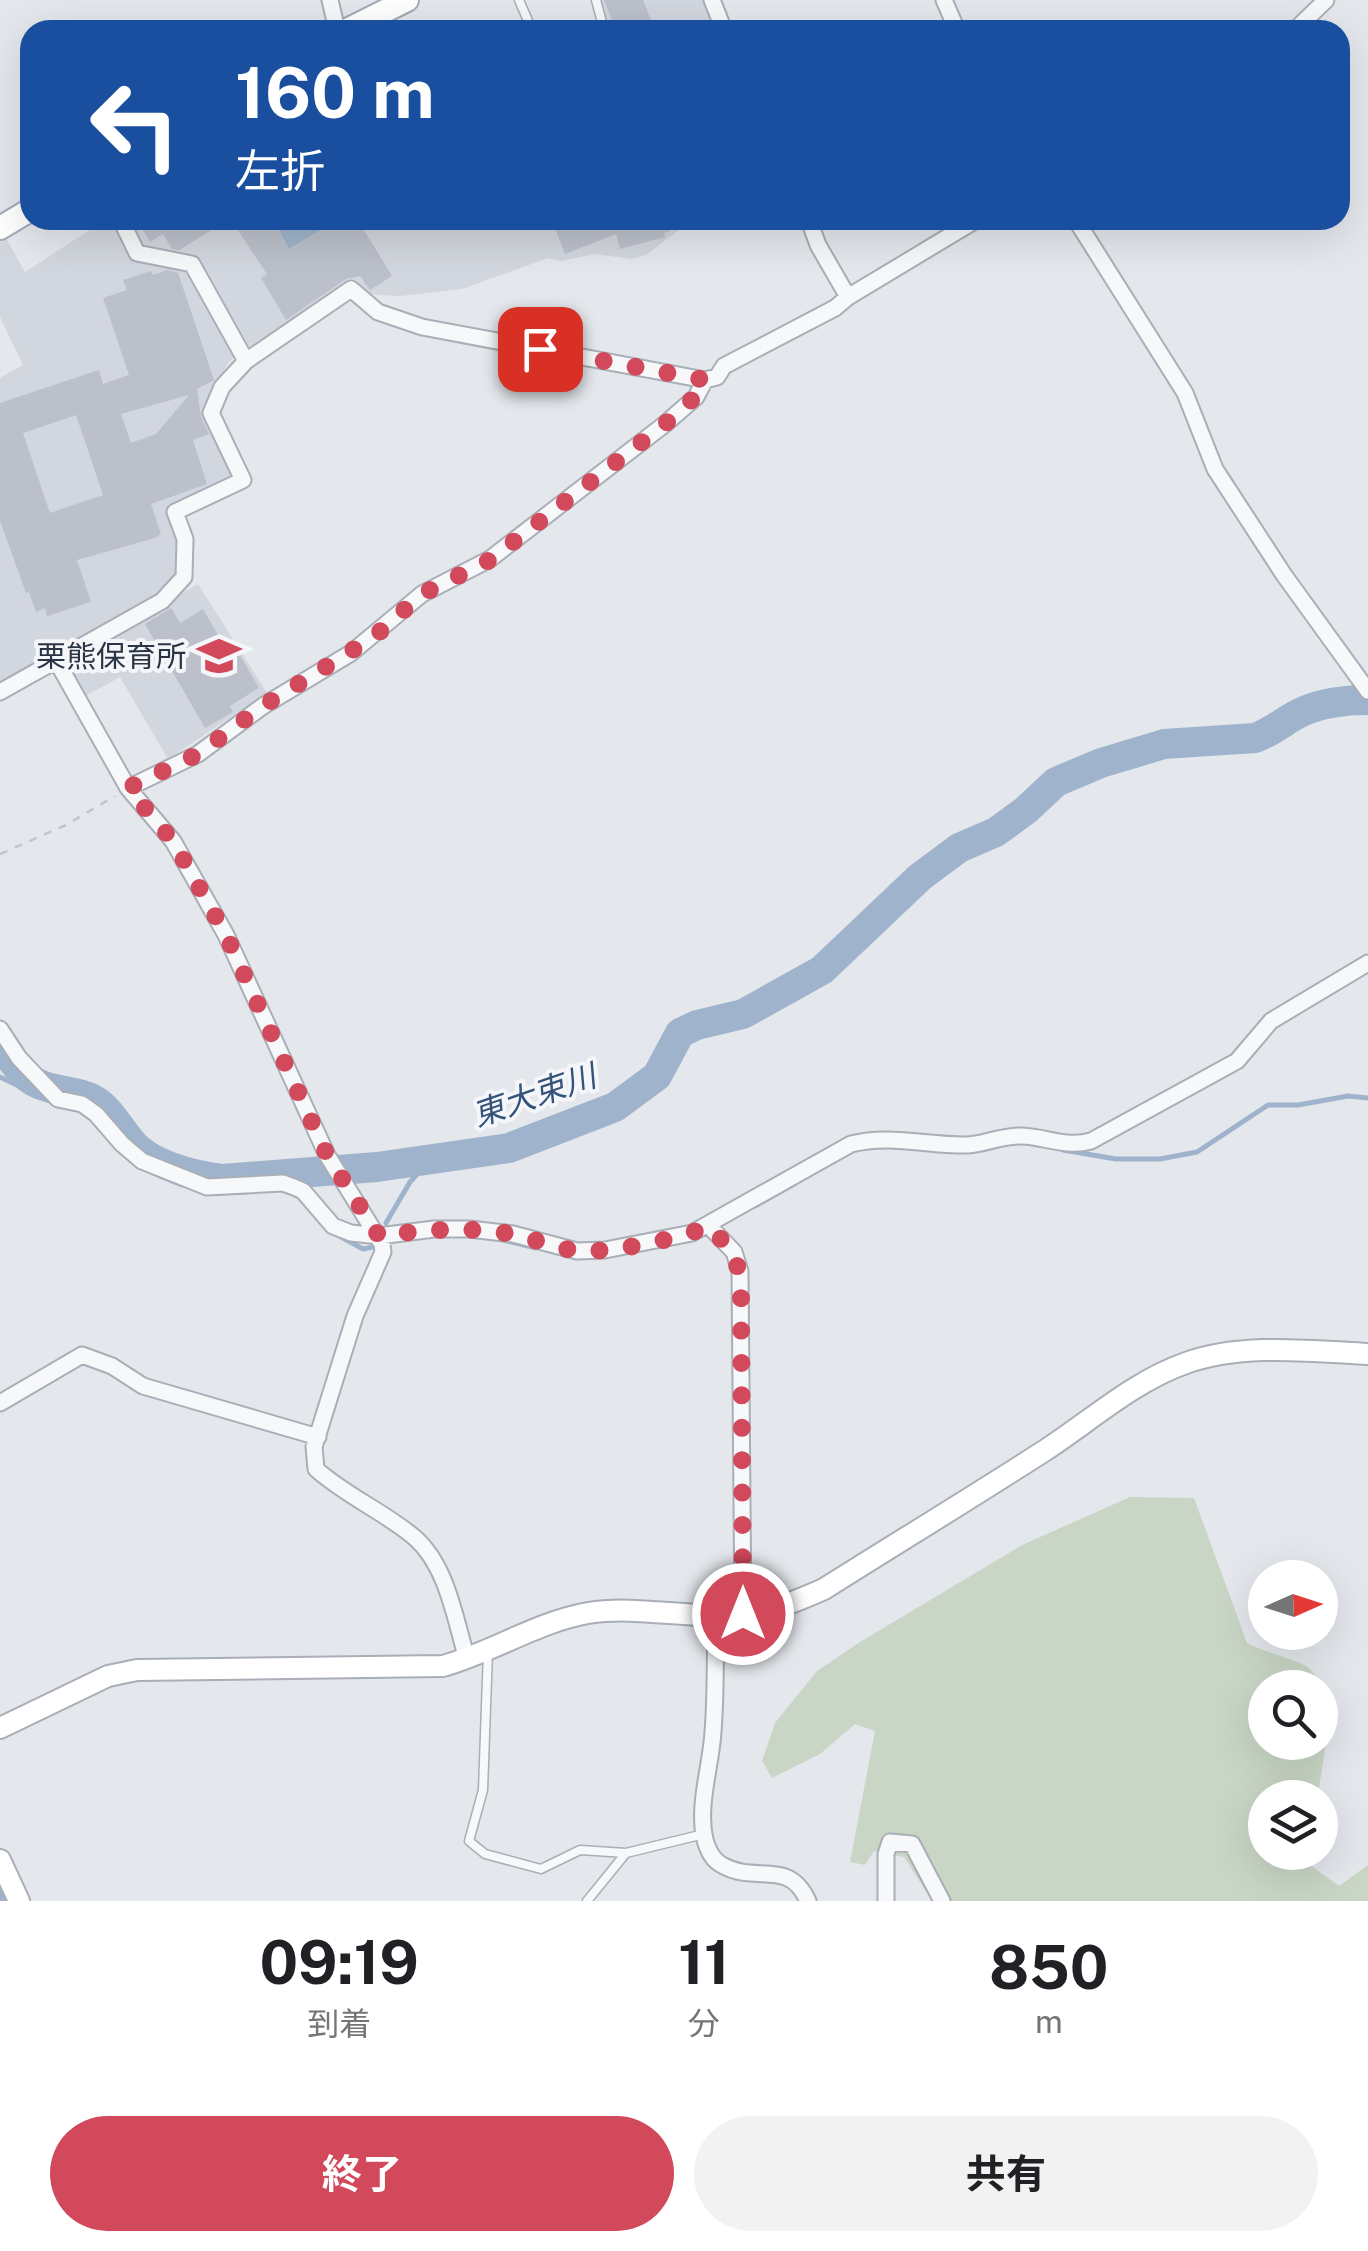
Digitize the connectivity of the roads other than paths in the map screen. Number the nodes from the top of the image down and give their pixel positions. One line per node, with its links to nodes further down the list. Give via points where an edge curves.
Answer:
1 (407, 0): 3 (main road)
2 (1326, 0): 4 (street)
3 (367, 20)
4 (1305, 20)
5 (127, 230): 10 (street, via 137,253 192,264)
6 (813, 230): 9 (street)
7 (959, 230): 9 (street)
8 (1082, 230): 13 (street, via 1185,392 1215,469)
9 (848, 297): 11 (street)
10 (246, 361): 11 (street, via 350,289 378,312 422,327); 12 (street, via 222,387 211,413 243,480 175,512 185,539 184,578 162,601)
11 (706, 380): 15 (street, via 665,424 490,560 422,594 375,636 198,754)
12 (56, 660): 14 (street); 15 (street)
13 (1367, 688)
14 (0, 692)
15 (128, 788): 19 (street, via 173,841 226,935 327,1155)
16 (1368, 963): 18 (street, via 1271,1021 1237,1061 1091,1141 1072,1146 1026,1136 970,1145 910,1139 851,1144 723,1214)
17 (0, 1029): 19 (street, via 58,1099 96,1114 142,1161 222,1188 284,1183 303,1191 334,1226)
18 (711, 1228): 19 (street, via 576,1251 469,1230); 23 (street, via 734,1252 740,1271)
19 (379, 1236): 22 (street, via 383,1252 355,1316)
20 (1368, 1354): 23 (street, via 1221,1354 1185,1363 824,1589 786,1607)
21 (0, 1403): 22 (street, via 82,1355 143,1386)
22 (318, 1437): 26 (street, via 316,1469 431,1556)
23 (743, 1614): 24 (street)
24 (716, 1616): 25 (street, via 593,1612 544,1624); 28 (street)
25 (488, 1651): 26 (street); 29 (lane, via 482,1790 468,1840 485,1854 541,1869 580,1850)
26 (467, 1659): 27 (street, via 443,1666 137,1670 108,1676)
27 (0, 1728)
28 (704, 1834): 29 (lane); 33 (street, via 721,1865 787,1875)
29 (626, 1853): 32 (lane)
30 (0, 1860): 31 (street)
31 (19, 1901)
32 (587, 1901)
33 (808, 1901)
34 (886, 1901): 35 (street, via 890,1842 912,1844)
35 (942, 1901)

